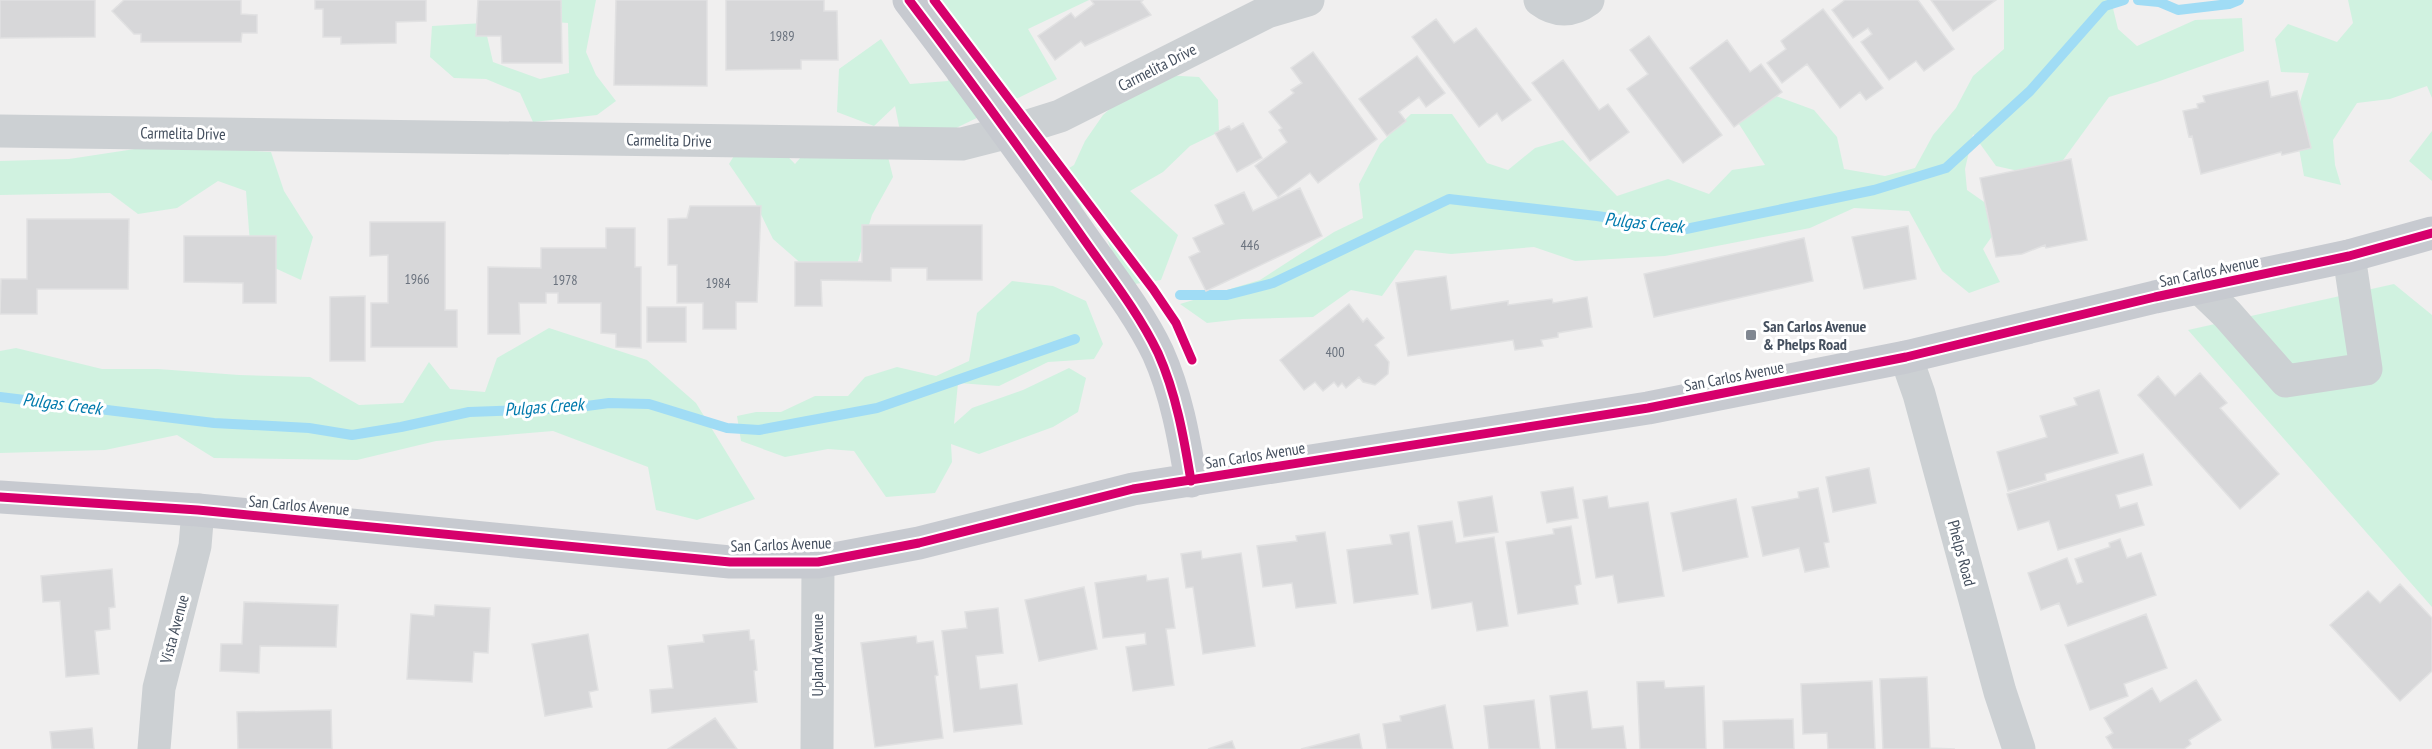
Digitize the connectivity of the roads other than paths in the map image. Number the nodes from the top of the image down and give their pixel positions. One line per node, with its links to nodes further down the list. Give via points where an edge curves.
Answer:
1 (909, 0): 6 (main road)
2 (1308, 0): 6 (street, Carmelita Drive, via 1267,12 1060,116)
3 (1540, 0): 4 (street, via 1559,9 1580,6)
4 (1588, 0)
5 (0, 131): 6 (street, Carmelita Drive, via 962,144)
6 (1009, 132): 11 (main road, via 1122,294 1158,353 1182,425)
7 (2432, 233): 8 (main road, San Carlos Avenue)
8 (2349, 256): 9 (main road, San Carlos Avenue); 9 (street, via 2366,369 2286,381)
9 (2200, 288): 10 (main road, San Carlos Avenue)
10 (1906, 357): 11 (main road, San Carlos Avenue, via 1648,408); 17 (street, Phelps Road)
11 (1191, 480): 14 (main road, San Carlos Avenue, via 1133,489 919,543)
12 (0, 497): 13 (main road, San Carlos Avenue)
13 (198, 510): 14 (main road, San Carlos Avenue, via 730,562); 15 (street, Vista Avenue, via 195,546 159,688)
14 (818, 562): 16 (street, Upland Avenue)
15 (154, 749)
16 (817, 749)
17 (2019, 749)

